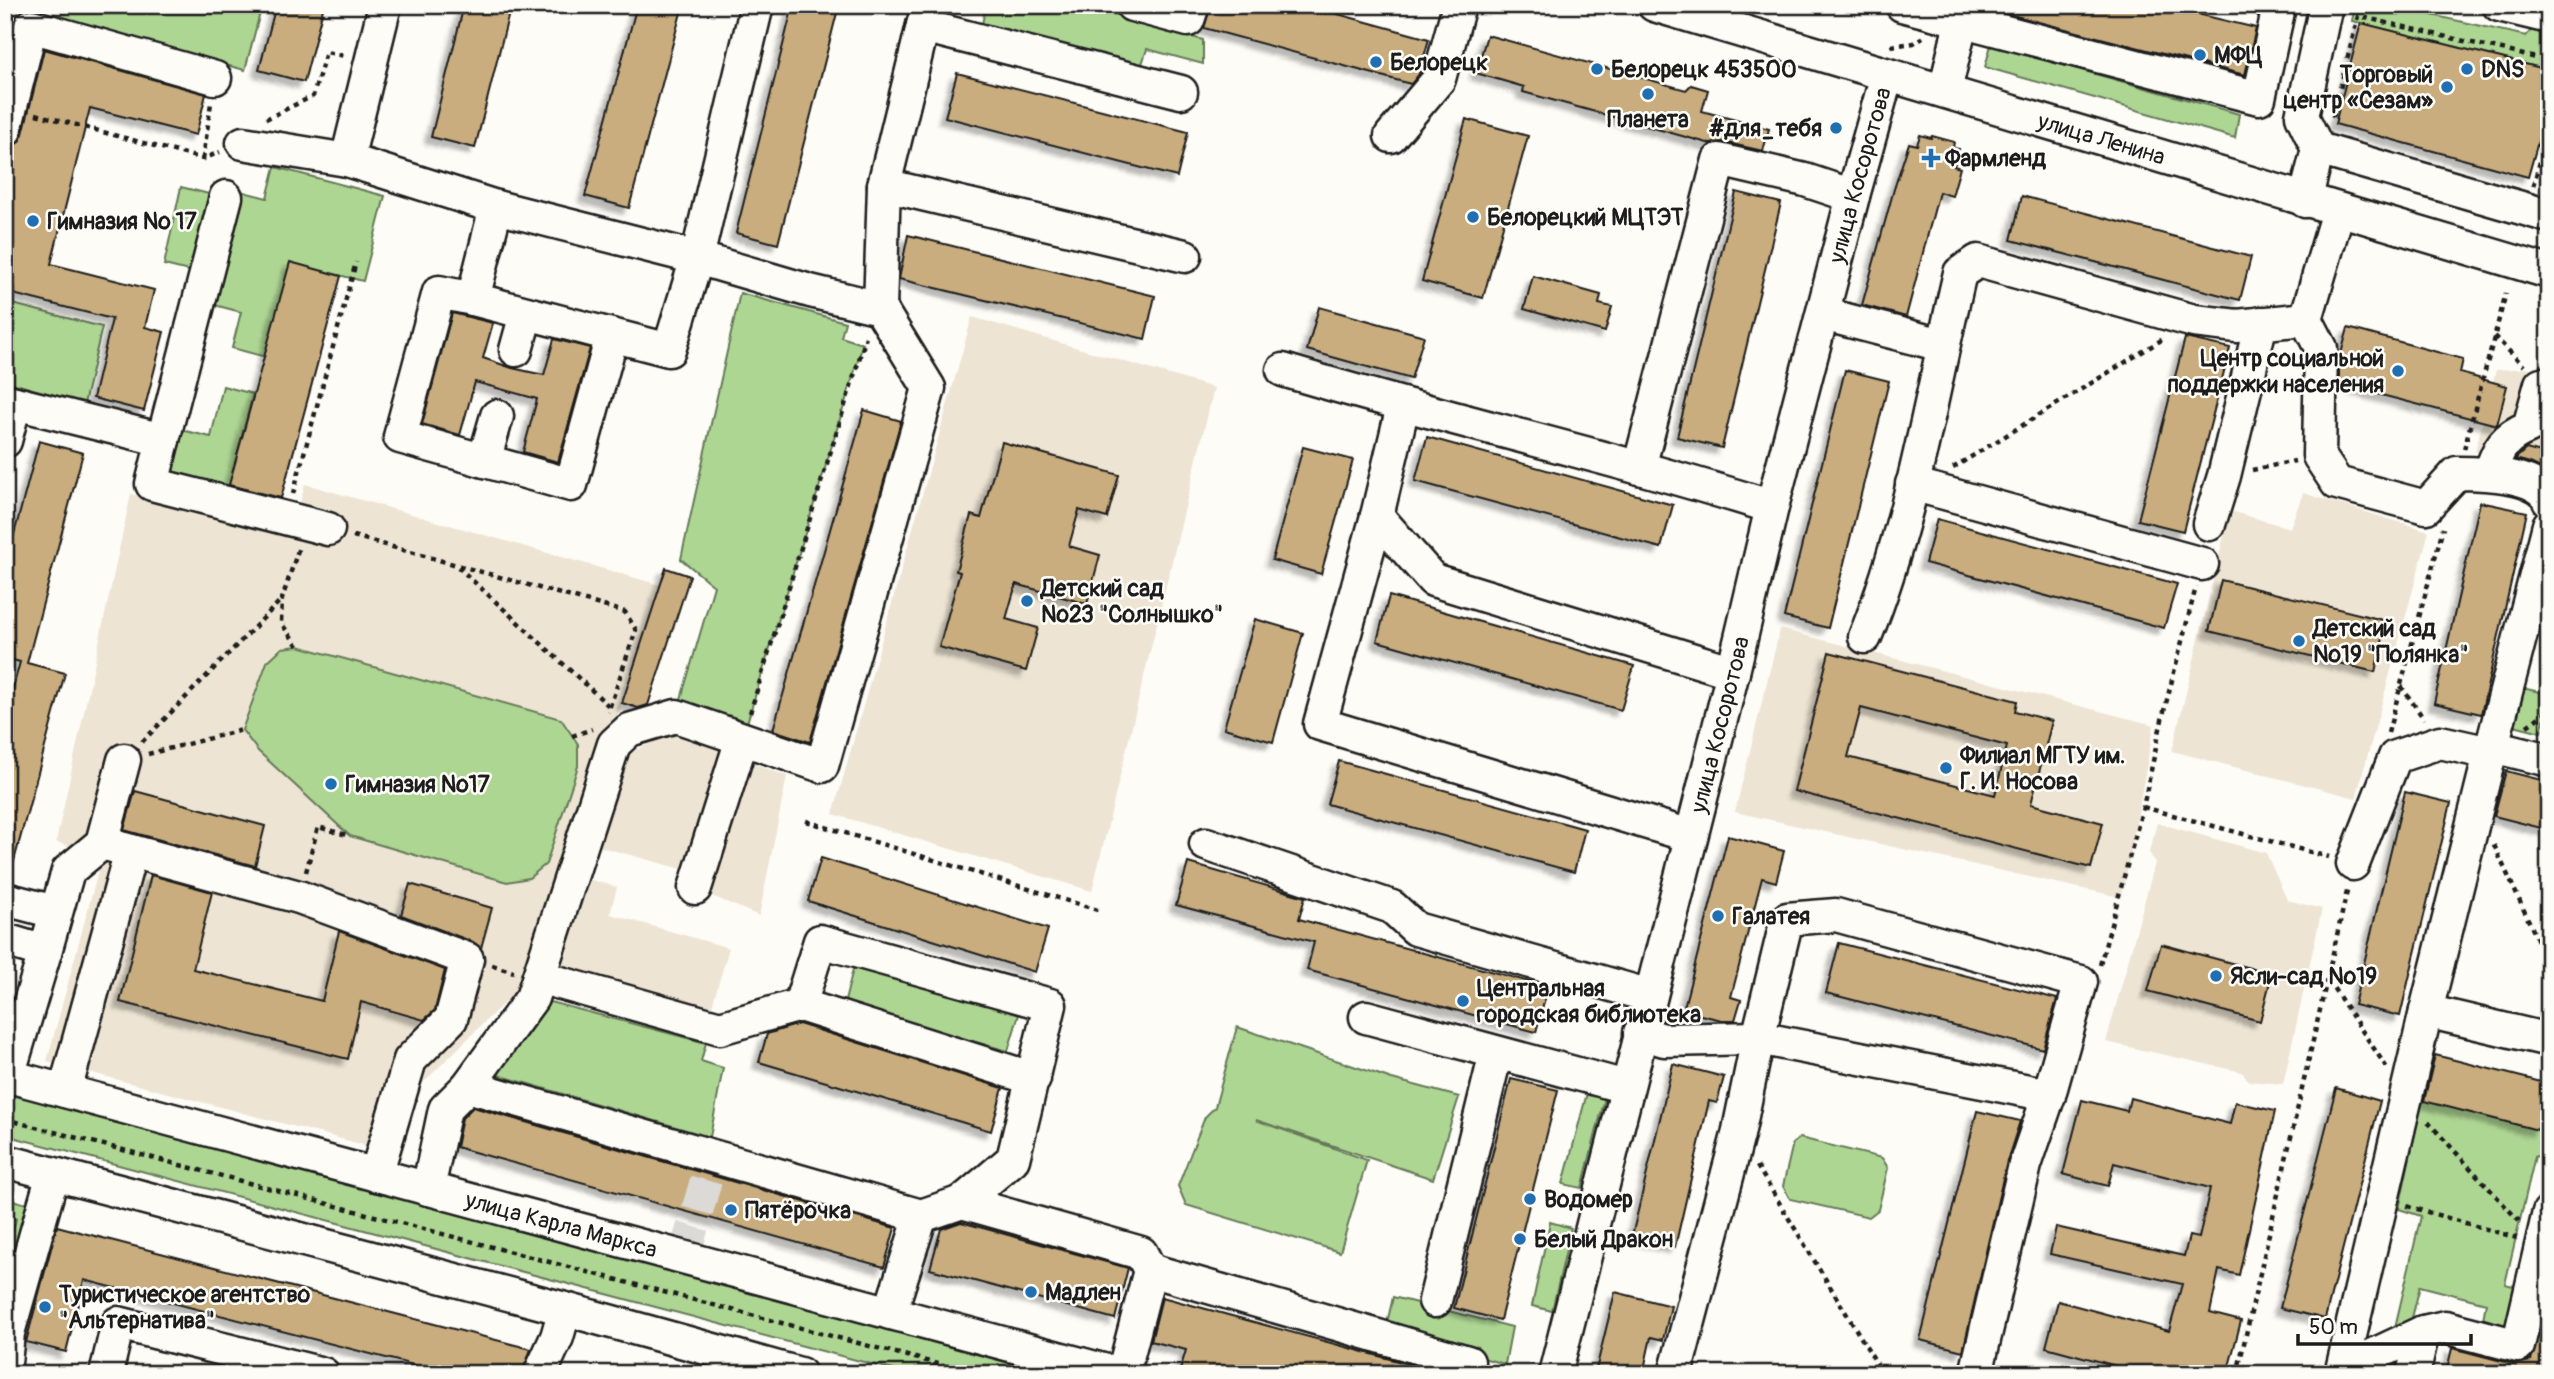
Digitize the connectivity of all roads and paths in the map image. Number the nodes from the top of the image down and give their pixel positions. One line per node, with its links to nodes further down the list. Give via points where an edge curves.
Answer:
1 (385, 5): 14 (street)
2 (757, 5): 34 (street)
3 (1132, 5): 4 (street, via 1188,20)
4 (1193, 5)
5 (1459, 5): 22 (street, via 1439,79)
6 (1654, 5): 16 (street, улица Ленина)
7 (1902, 5): 11 (street)
8 (2271, 5): 11 (street, via 2280,7 2259,98)
9 (2326, 5): 23 (street, via 2302,116)
10 (2499, 5): 13 (street)
11 (1963, 12): 18 (street)
12 (926, 15): 19 (street); 26 (street)
13 (2549, 17)
14 (371, 61): 24 (path, via 326,52 313,96 249,128); 25 (street)
15 (2549, 61): 23 (path, via 2358,16)
16 (1886, 75): 18 (street, улица Ленина); 27 (street, улица Косоротова)
17 (215, 78): 20 (path, via 203,159); 20 (street, via 31,26)
18 (1945, 91): 29 (street, улица Ленина)
19 (1181, 92)
20 (7, 115)
21 (2549, 130): 30 (path)
22 (1391, 136)
23 (2325, 138): 29 (street); 30 (street)
24 (243, 143): 25 (street)
25 (347, 160): 31 (street)
26 (884, 185): 33 (street); 39 (street)
27 (1853, 196): 41 (street, улица Косоротова); 59 (street, via 1719,160)
28 (226, 197): 55 (street)
29 (2305, 201): 32 (street, улица Ленина)
30 (2540, 206)
31 (496, 207): 34 (street); 38 (street)
32 (2339, 211): 36 (street, улица Ленина); 42 (street)
33 (1185, 256)
34 (698, 258): 39 (street); 45 (street, via 669,350)
35 (356, 262): 67 (path)
36 (2549, 272)
37 (2506, 293): 46 (path)
38 (473, 299): 40 (street); 58 (street, via 439,292 400,437)
39 (880, 308): 83 (path, via 863,344); 83 (street, via 929,388 821,766)
40 (526, 314): 45 (street); 48 (street)
41 (1823, 314): 47 (street); 65 (street, улица Косоротова)
42 (2306, 318): 44 (street); 57 (street, via 2321,348)
43 (2194, 321): 44 (street, via 2236,326); 47 (street, via 1978,261 1960,273); 63 (path)
44 (2261, 323): 62 (street)
45 (612, 336): 58 (street, via 571,485)
46 (2494, 336): 50 (path); 60 (path)
47 (1942, 345): 63 (street)
48 (516, 350)
49 (1283, 370): 52 (street)
50 (2541, 384): 54 (street)
51 (10, 402): 55 (street); 56 (street)
52 (1403, 406): 59 (street); 66 (street)
53 (497, 416): 58 (street)
54 (2539, 430): 61 (street, via 2511,434 2496,453)
55 (163, 440): 67 (street, via 152,484)
56 (5, 441)
57 (2319, 456): 60 (street, via 2337,483 2426,507); 62 (path)
58 (484, 461)
59 (1639, 468): 65 (street)
60 (2458, 473): 61 (street)
61 (2490, 473): 64 (street, via 2536,485)
62 (2224, 476): 68 (street)
63 (1917, 485): 72 (street); 75 (street)
64 (2549, 501)
65 (1772, 507): 77 (street, улица Косоротова)
66 (1377, 516): 77 (street, via 1433,580); 91 (street, via 1320,724)
67 (286, 518): 71 (street)
68 (2209, 524)
69 (2549, 525): 85 (street)
70 (2443, 526): 78 (path)
71 (328, 528): 73 (path); 74 (path, via 299,545)
72 (2202, 564): 88 (path)
73 (458, 566): 79 (path); 79 (path, via 625,612 636,629)
74 (282, 599): 76 (path, via 281,623); 86 (path)
75 (1865, 637)
76 (298, 646)
77 (1733, 672): 91 (street, улица Косоротова)
78 (2401, 685): 82 (path); 84 (path)
79 (624, 721): 81 (path); 83 (street, via 676,716); 104 (street)
80 (242, 730): 86 (path)
81 (572, 736)
82 (2387, 736)
83 (742, 739): 96 (street)
84 (2440, 742): 85 (street); 95 (street, via 2395,757)
85 (2491, 750): 87 (street); 108 (street)
86 (124, 760): 94 (street)
87 (2549, 760)
88 (2143, 807): 95 (path); 105 (path)
89 (806, 821): 99 (path)
90 (350, 836): 97 (path, via 318,827)
91 (1691, 836): 106 (street, улица Косоротова)
92 (2493, 842): 103 (path)
93 (1206, 844): 106 (street, via 1392,906 1416,929)
94 (116, 847): 97 (street); 100 (street, via 68,871); 118 (street)
95 (2353, 864): 149 (path)
96 (695, 888)
97 (299, 897): 124 (street, via 467,959 451,1019 410,1060)
98 (5, 898): 100 (street)
99 (1101, 911)
100 (55, 912): 102 (street)
101 (5, 940): 102 (street)
102 (44, 952): 114 (street)
103 (2549, 965)
104 (539, 977): 107 (street, via 720,1028); 116 (street, via 532,998)
105 (2097, 977)
106 (1650, 996): 110 (street, улица Косоротова)
107 (800, 1005): 115 (street); 115 (street, via 820,941 1050,1005)
108 (2426, 1011): 112 (street); 126 (street)
109 (1366, 1017): 113 (street)
110 (1640, 1033): 111 (street, via 1664,1040); 117 (street, улица Косоротова)
111 (1758, 1038): 119 (street); 119 (street, via 1787,919 1836,915 2081,982); 121 (street)
112 (2549, 1040)
113 (1496, 1053): 117 (street); 132 (street)
114 (7, 1076): 118 (street, улица Карла Маркса)
115 (1034, 1079): 127 (street, via 1013,1159)
116 (468, 1086): 125 (street, via 445,1109); 129 (street)
117 (1626, 1087): 145 (street, улица Косоротова)
118 (65, 1091): 124 (street, улица Карла Маркса)
119 (2049, 1095): 148 (street, via 2025,1165)
120 (5, 1119): 143 (path)
121 (1738, 1135): 146 (street); 147 (path)
122 (5, 1161): 123 (street)
123 (53, 1174): 133 (street); 137 (street, via 8,1333)
124 (376, 1175): 125 (street, улица Карла Маркса)
125 (428, 1189): 134 (street, улица Карла Маркса)
126 (2382, 1199): 130 (path); 138 (street)
127 (962, 1202): 129 (street); 131 (street, via 1141,1254)
128 (2549, 1212): 130 (street)
129 (920, 1216): 134 (street)
130 (2542, 1262): 135 (street, via 2518,1346 2445,1327)
131 (1150, 1270): 136 (street); 144 (street)
132 (1435, 1301)
133 (565, 1309): 141 (street); 142 (street)
134 (890, 1313): 144 (street, улица Карла Маркса)
135 (2423, 1332): 138 (street); 150 (street)
136 (1468, 1362)
137 (5, 1363)
138 (2341, 1372)
139 (106, 1374): 140 (street, via 118,1323)
140 (323, 1374)
141 (540, 1374)
142 (800, 1374)
143 (976, 1374)
144 (1121, 1374)
145 (1555, 1374)
146 (1675, 1374)
147 (1883, 1374)
148 (1976, 1374)
149 (2236, 1374)
150 (2413, 1374)

